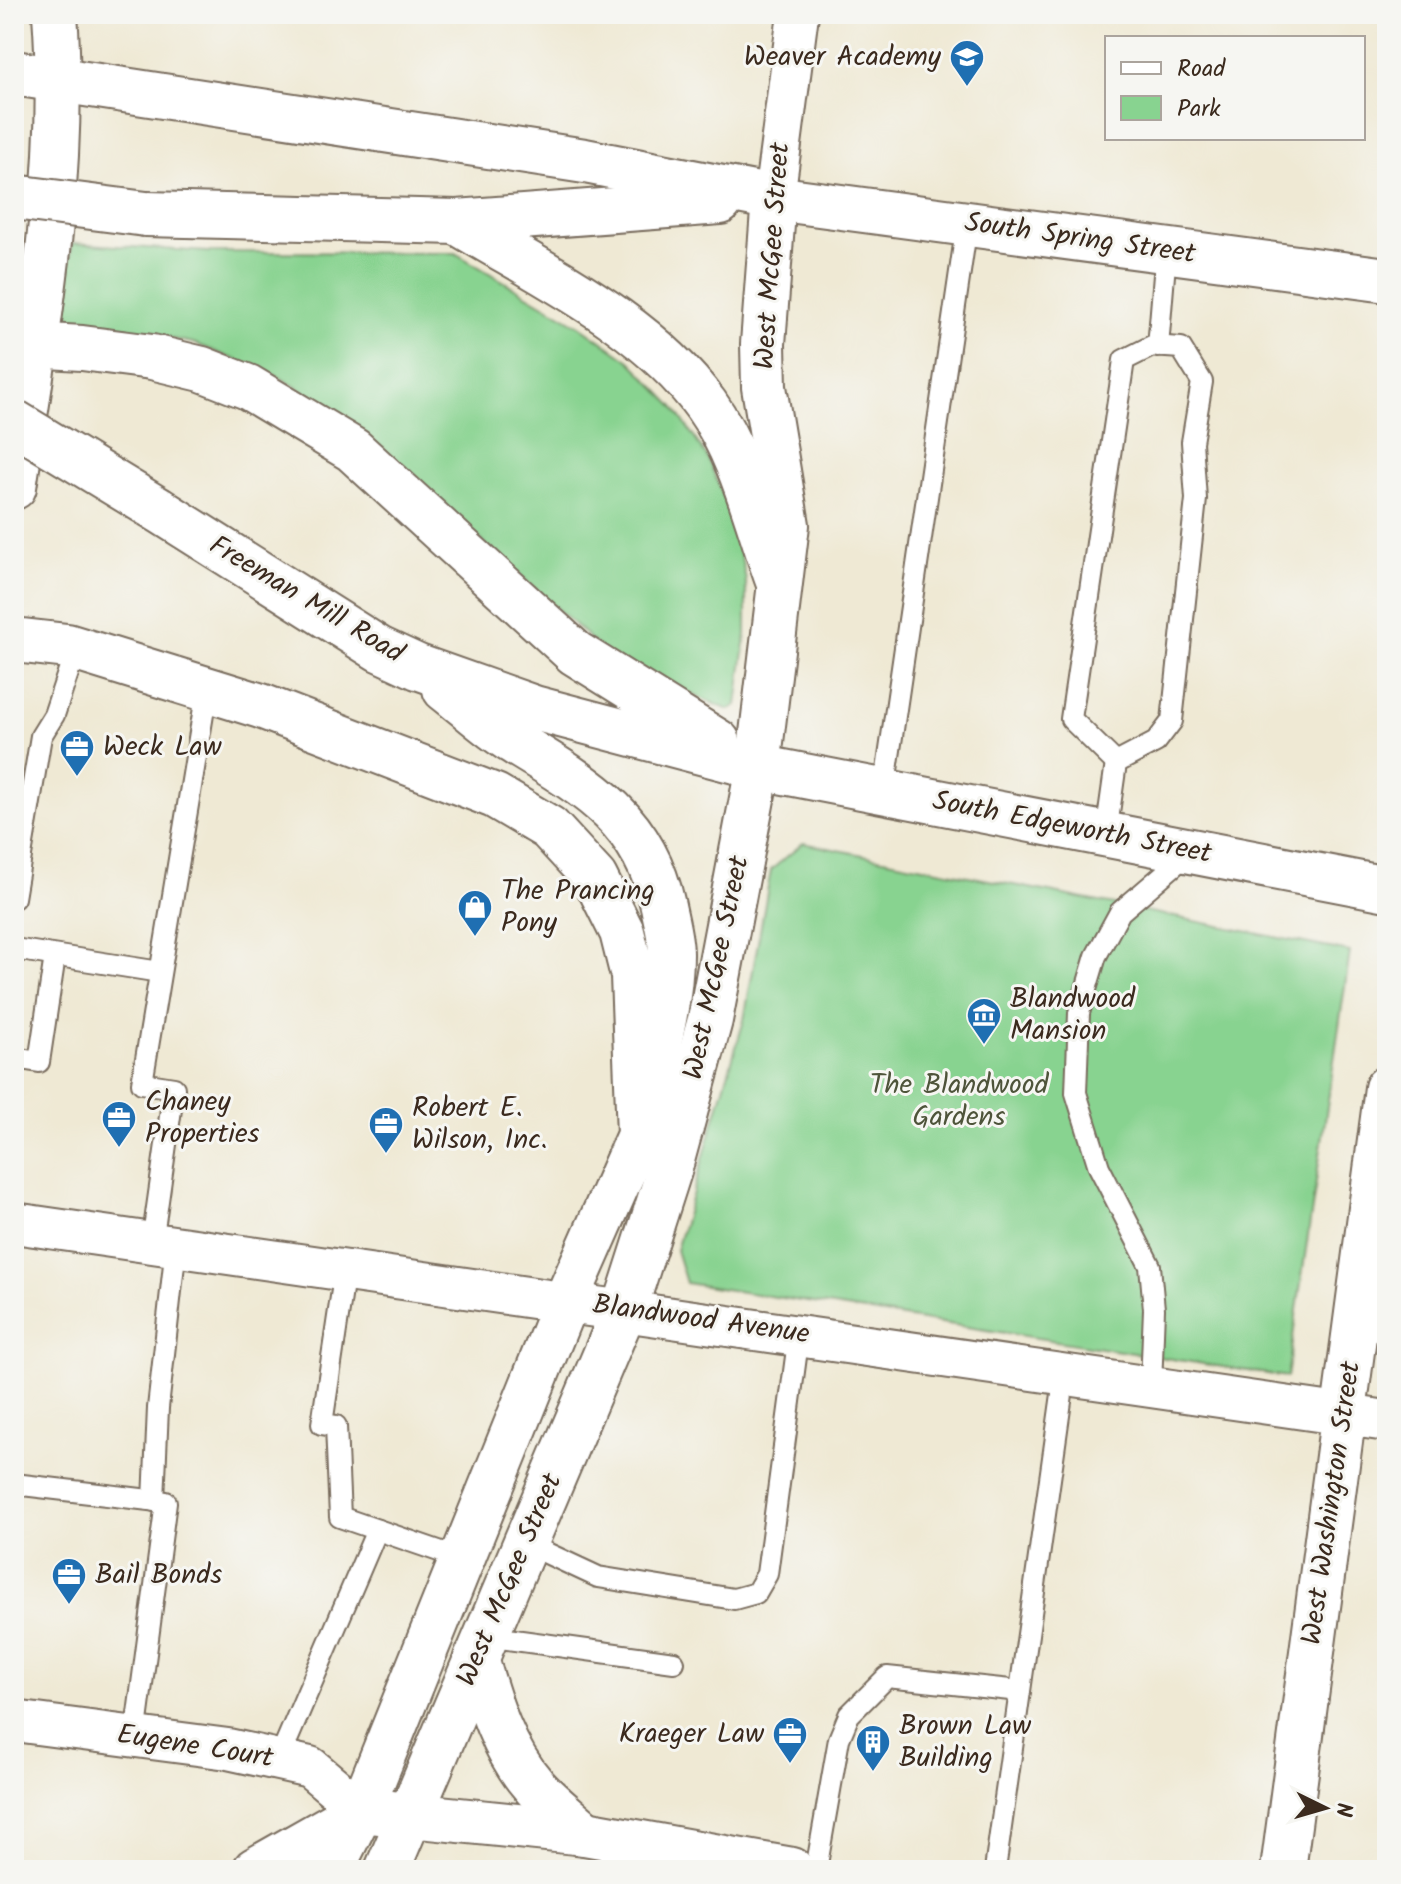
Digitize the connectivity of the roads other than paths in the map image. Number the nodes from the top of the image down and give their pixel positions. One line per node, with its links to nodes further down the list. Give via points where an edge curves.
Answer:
1 (55, 14): 4 (main road)
2 (798, 14): 6 (street, West McGee Street)
3 (14, 73): 4 (main road)
4 (60, 79): 6 (main road, via 585,161); 11 (main road, via 59,132)
5 (14, 197): 7 (main road, bridge, via 146,214)
6 (774, 198): 7 (main road); 8 (main road, South Spring Street); 15 (main road, West McGee Street, via 763,344 764,387 787,525)
7 (457, 222): 15 (main road, via 650,345 707,406 734,460)
8 (967, 224): 9 (main road, South Spring Street); 22 (lane)
9 (1166, 251): 10 (main road, South Spring Street); 12 (lane)
10 (1387, 280)
11 (25, 346): 14 (main road); 21 (main road, via 152,357 248,387 353,450 575,653)
12 (1158, 347): 20 (lane, via 1124,360 1071,719); 20 (lane, via 1181,348 1202,382 1192,442 1196,499 1172,721 1156,742)
13 (14, 422): 18 (main road, Freeman Mill Road, bridge, via 379,649)
14 (14, 487)
15 (778, 581): 21 (main road, West McGee Street)
16 (14, 640): 17 (main road)
17 (76, 649): 19 (main road); 26 (lane, via 54,715 41,736)
18 (418, 667): 21 (main road, Freeman Mill Road, via 534,708); 32 (main road, via 510,740 606,802 645,853 658,882 672,953)
19 (207, 690): 29 (lane); 32 (main road, via 495,796 549,828 595,878 622,932 633,976)
20 (1116, 763): 23 (lane)
21 (758, 767): 22 (main road, South Edgeworth Street); 37 (main road, West McGee Street, via 710,1020)
22 (884, 791): 23 (main road, South Edgeworth Street)
23 (1106, 834): 24 (main road, South Edgeworth Street)
24 (1191, 851): 25 (main road, South Edgeworth Street); 40 (lane, via 1120,912 1096,956 1079,1013 1076,1093 1099,1167 1150,1266)
25 (1387, 889)
26 (14, 898)
27 (14, 949): 28 (lane)
28 (55, 956): 29 (lane); 30 (lane, via 39,1062)
29 (160, 972): 34 (lane, via 142,1083 174,1088)
30 (14, 1058)
31 (1387, 1088): 41 (main road, West Washington Street)
32 (639, 1135): 36 (main road, West McGee Street)
33 (14, 1223): 34 (street, Blandwood Avenue)
34 (164, 1244): 35 (street, Blandwood Avenue); 44 (lane)
35 (345, 1270): 36 (street, Blandwood Avenue); 45 (lane, via 322,1424 336,1426 340,1517)
36 (566, 1301): 37 (street, Blandwood Avenue); 47 (main road, West McGee Street)
37 (625, 1308): 38 (street, Blandwood Avenue); 46 (main road, West McGee Street)
38 (799, 1334): 39 (street, Blandwood Avenue); 46 (lane, via 767,1574 756,1593 734,1599 598,1577)
39 (1065, 1373): 40 (street, Blandwood Avenue); 50 (lane)
40 (1151, 1386): 41 (street, Blandwood Avenue)
41 (1344, 1414): 42 (street, Blandwood Avenue); 63 (main road, West Washington Street)
42 (1387, 1421)
43 (14, 1484): 44 (lane)
44 (154, 1501): 52 (lane, via 166,1502)
45 (377, 1530): 47 (lane); 53 (lane)
46 (525, 1543): 48 (main road, West McGee Street)
47 (462, 1559): 54 (main road, West McGee Street)
48 (481, 1647): 49 (lane); 55 (main road, West McGee Street); 56 (main road, via 494,1720 528,1777)
49 (674, 1662)
50 (1020, 1691): 61 (lane, via 887,1677 849,1715 839,1739); 62 (lane)
51 (14, 1721): 52 (street, Eugene Court)
52 (135, 1737): 53 (street, Eugene Court)
53 (279, 1759): 54 (street, Eugene Court, via 310,1767)
54 (361, 1810): 55 (main road); 57 (main road); 58 (main road, West McGee Street)
55 (413, 1813): 56 (main road); 59 (main road, West McGee Street)
56 (585, 1833): 60 (main road)
57 (255, 1870)
58 (331, 1870)
59 (387, 1870)
60 (792, 1870)
61 (816, 1870)
62 (995, 1870)
63 (1283, 1870)

